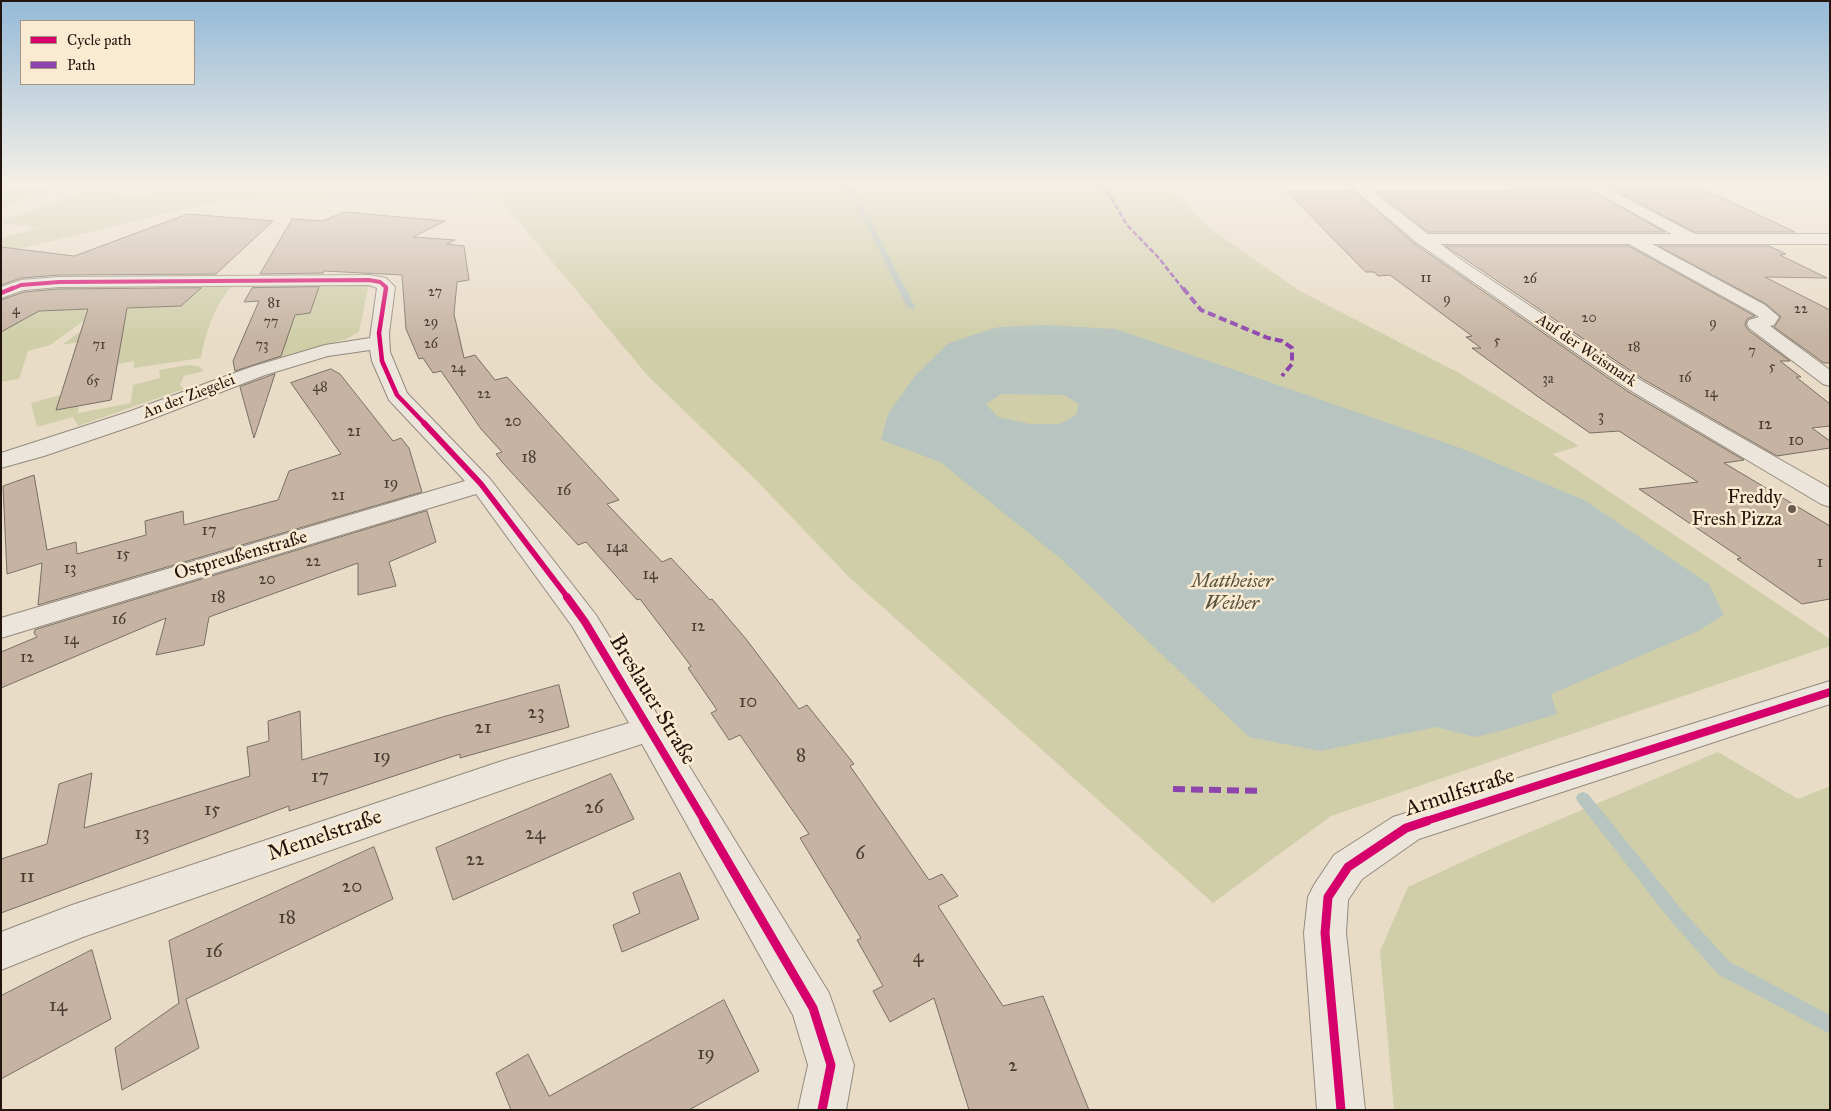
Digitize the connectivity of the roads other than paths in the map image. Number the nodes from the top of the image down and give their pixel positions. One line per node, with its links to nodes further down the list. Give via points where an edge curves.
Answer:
1 (1418, 236): 3 (street, Auf der Weismark)
2 (1685, 236): 5 (street)
3 (1422, 239): 4 (street); 12 (street, Auf der Weismark, via 1635,385)
4 (1631, 239): 5 (street); 9 (street, via 1760,309 1770,317 1756,324)
5 (1691, 239): 6 (street)
6 (1830, 239)
7 (1, 293): 8 (street, Breslauer Straße, via 21,286 59,282 369,280 386,287)
8 (380, 342): 10 (street, An der Ziegelei, via 325,351 258,371 127,420); 11 (street, Breslauer Straße, via 382,361 397,395)
9 (1830, 380)
10 (1, 461)
11 (481, 484): 13 (street, Ostpreußenstraße); 15 (street, Breslauer Straße, via 585,622)
12 (1830, 499)
13 (1, 628)
14 (1830, 692): 18 (street, Arnulfstraße, via 1406,828 1348,867 1328,897 1325,933)
15 (650, 729): 16 (street, Memelstraße, via 515,771 72,923); 17 (street, Breslauer Straße, via 813,1008 832,1065)
16 (1, 951)
17 (822, 1110)
18 (1341, 1110)

